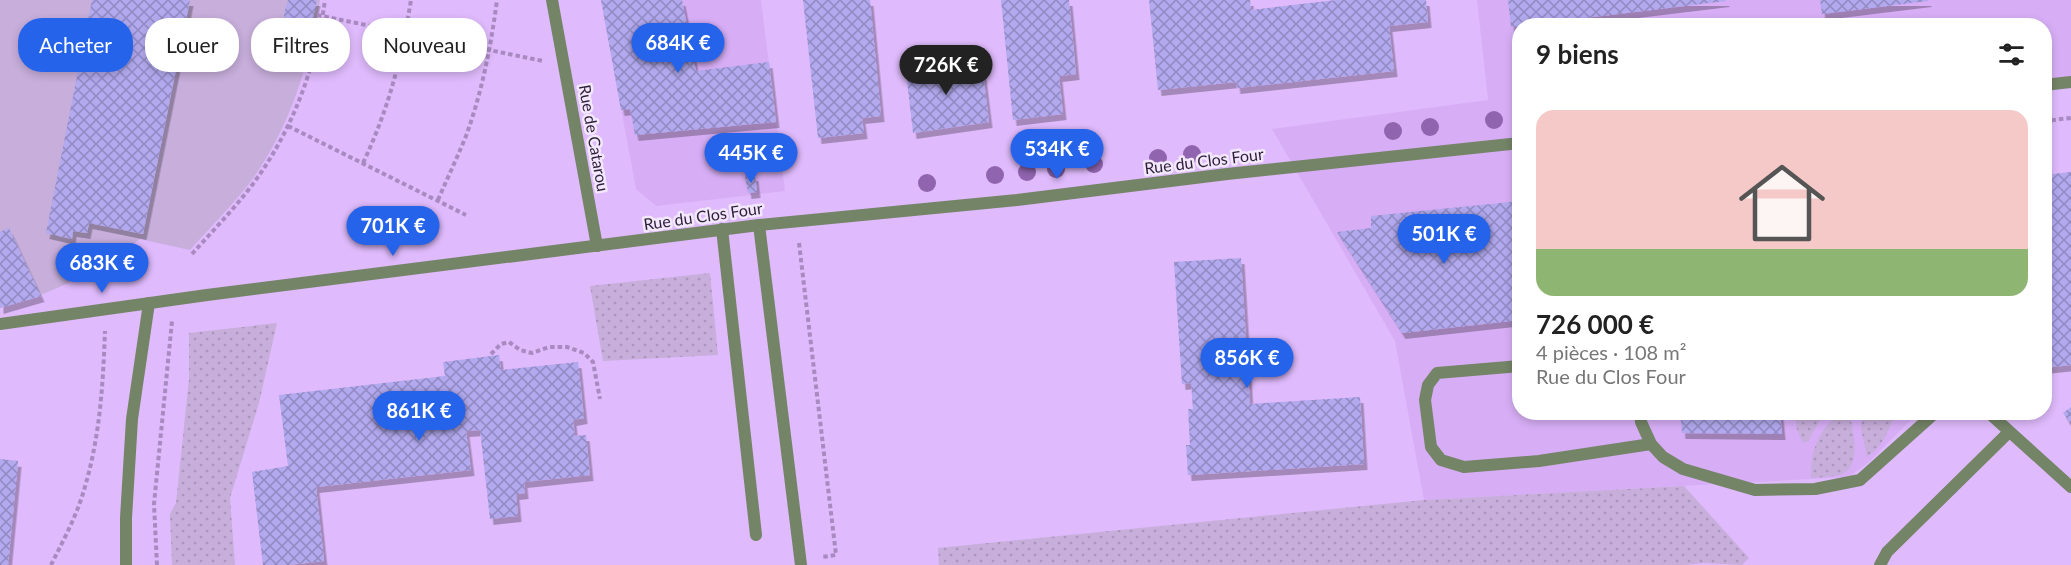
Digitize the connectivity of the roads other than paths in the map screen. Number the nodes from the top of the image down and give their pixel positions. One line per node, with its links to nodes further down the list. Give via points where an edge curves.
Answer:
1 (552, 0): 7 (street, Rue de Catarou)
2 (2071, 82): 3 (street)
3 (2052, 84)
4 (1512, 144): 5 (street, Rue du Clos Four)
5 (759, 225): 6 (street, Rue du Clos Four); 18 (street)
6 (722, 229): 7 (street, Rue du Clos Four); 17 (street)
7 (597, 246): 8 (street, Rue du Clos Four)
8 (149, 303): 9 (street, Rue du Clos Four); 19 (street, via 132,419)
9 (0, 324)
10 (1512, 367): 15 (street, via 1437,373 1428,385 1425,400 1431,447 1441,460 1464,467 1539,461)
11 (1641, 420): 15 (street)
12 (1927, 420): 15 (street, via 1860,480 1815,489 1755,490 1683,469)
13 (1996, 420): 14 (street)
14 (2009, 432): 16 (street); 20 (street, via 1887,552)
15 (1651, 444)
16 (2071, 487)
17 (756, 534)
18 (801, 562)
19 (126, 565)
20 (1880, 565)

